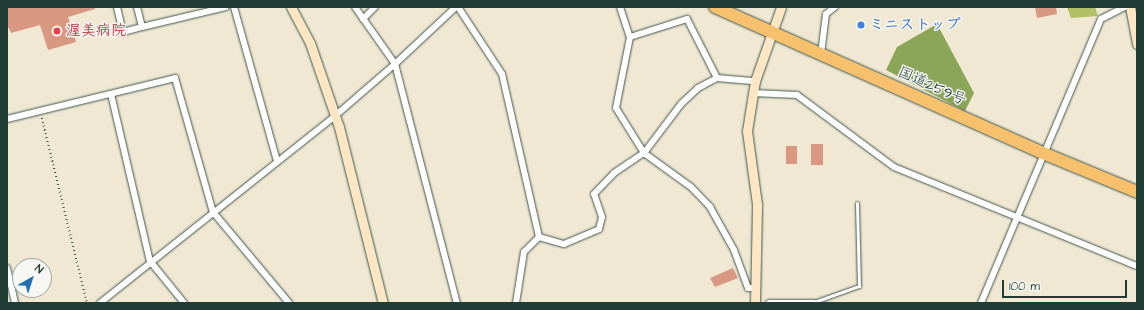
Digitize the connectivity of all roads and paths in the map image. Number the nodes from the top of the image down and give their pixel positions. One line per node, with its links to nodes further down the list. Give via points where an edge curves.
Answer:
1 (117, 7): 16 (street, via 123,32)
2 (137, 7): 16 (street)
3 (226, 7): 16 (street)
4 (234, 7): 31 (street)
5 (290, 7): 27 (street, via 310,43)
6 (355, 7): 15 (street)
7 (375, 7): 15 (street)
8 (457, 7): 21 (street); 36 (street, via 502,74)
9 (620, 7): 18 (street)
10 (715, 7): 17 (highway, 国道259号)
11 (781, 7): 17 (street)
12 (835, 7): 20 (street, via 826,14)
13 (1125, 7): 30 (street, via 1101,19)
14 (1130, 7): 19 (street)
15 (363, 18): 21 (street)
16 (142, 27)
17 (771, 32): 20 (highway, 国道259号); 23 (street)
18 (630, 37): 22 (street, via 688,19); 29 (street, via 616,108)
19 (1137, 44)
20 (821, 54): 30 (highway, 国道259号)
21 (395, 64): 27 (street); 47 (street)
22 (717, 78): 23 (street); 29 (street, via 698,88 681,104)
23 (755, 81): 24 (street)
24 (753, 93): 35 (street, via 797,95 894,167); 40 (street, via 748,131 757,204)
25 (111, 94): 26 (street); 34 (street, via 175,78); 37 (street)
26 (40, 110): 28 (street); 42 (path)
27 (335, 116): 31 (street); 46 (street)
28 (7, 119)
29 (644, 153): 36 (street, via 614,173 594,194 602,217 599,229 564,244); 40 (street, via 691,187 710,207 734,250 748,288)
30 (1043, 154): 32 (highway, 国道259号); 35 (street)
31 (277, 161): 34 (street)
32 (1137, 192)
33 (857, 203): 51 (lane, via 859,286)
34 (213, 212): 37 (street); 45 (street)
35 (1016, 218): 38 (street); 52 (street)
36 (539, 237): 48 (street, via 524,252)
37 (150, 261): 43 (street); 44 (street)
38 (1137, 266)
39 (7, 268): 41 (street)
40 (755, 288): 49 (street)
41 (15, 303)
42 (87, 303)
43 (100, 303)
44 (184, 303)
45 (288, 303)
46 (383, 303)
47 (457, 303)
48 (516, 303)
49 (755, 303)
50 (769, 303): 51 (street)
51 (814, 303)
52 (981, 303)

